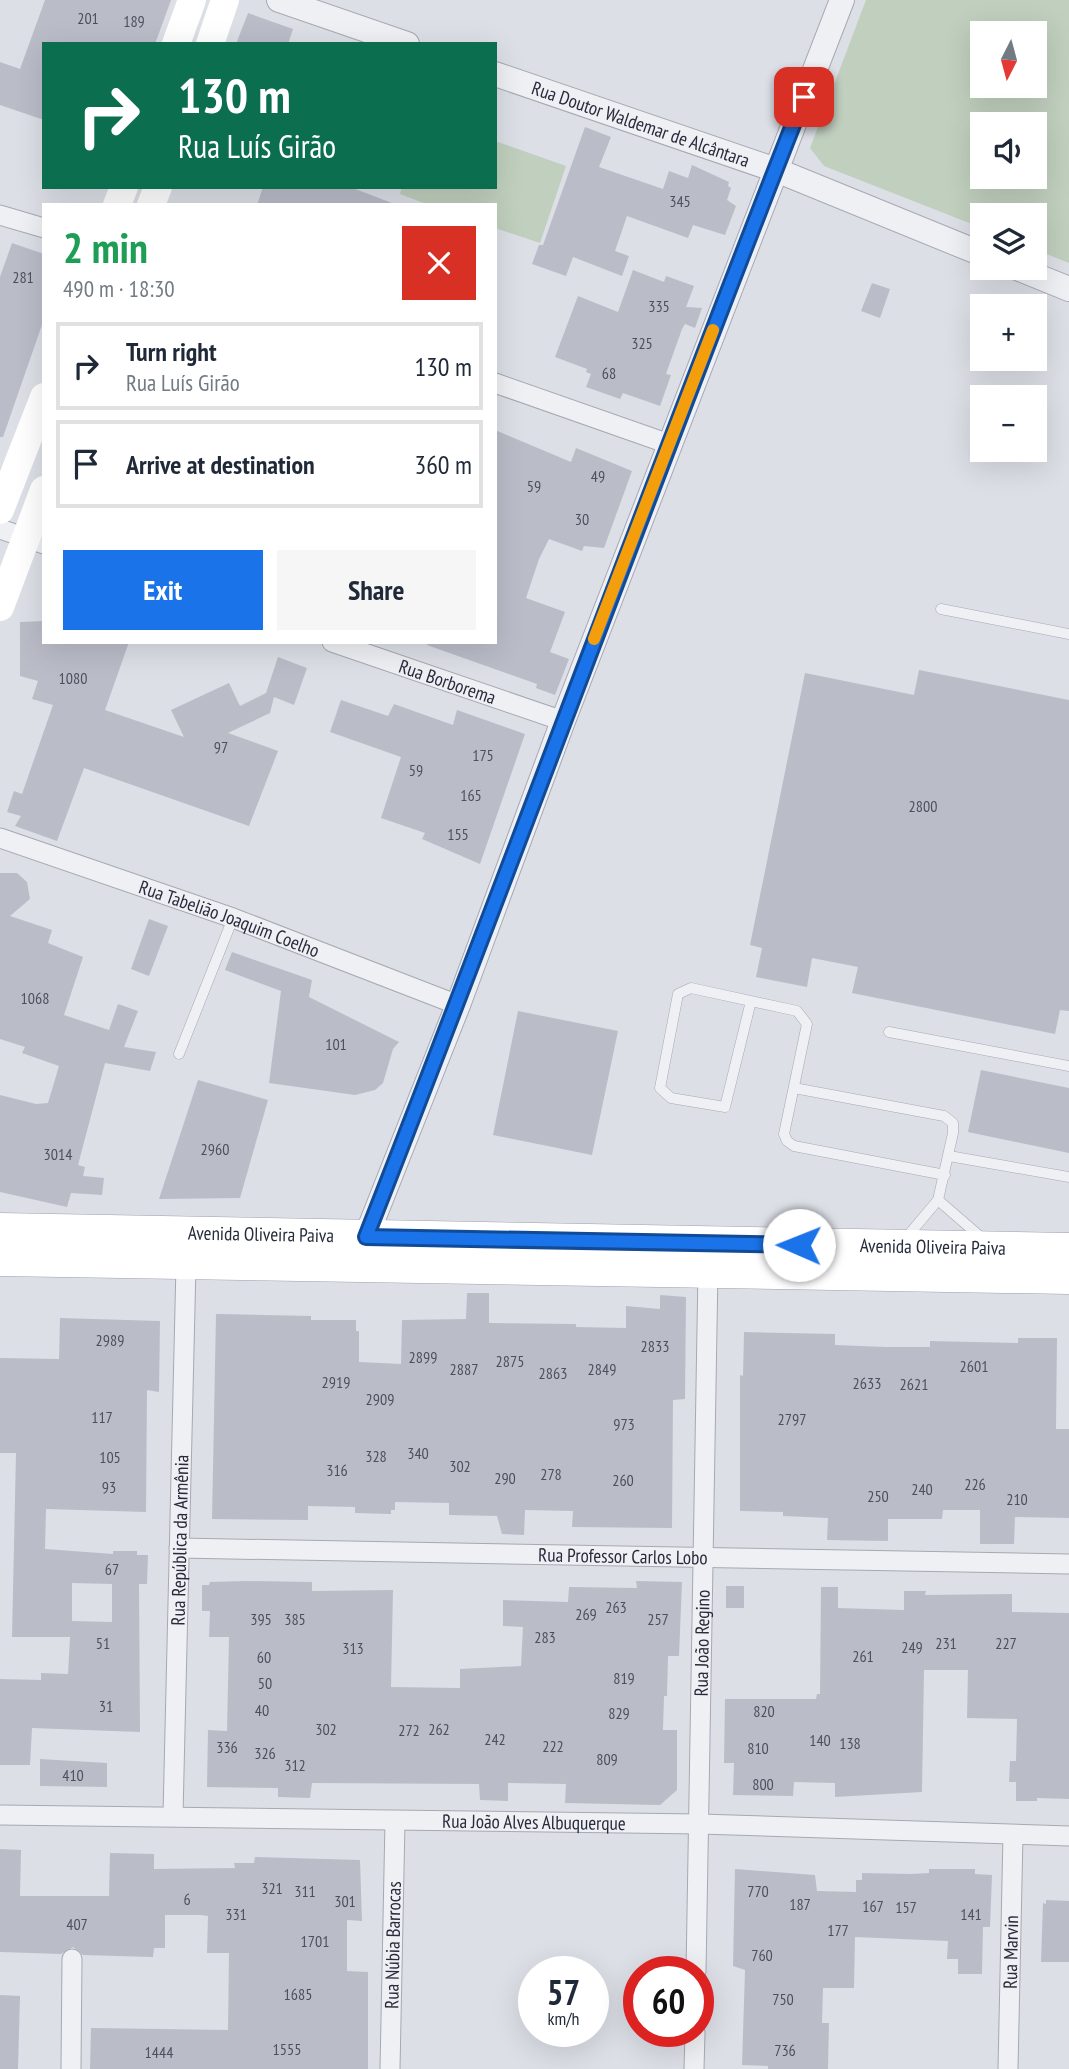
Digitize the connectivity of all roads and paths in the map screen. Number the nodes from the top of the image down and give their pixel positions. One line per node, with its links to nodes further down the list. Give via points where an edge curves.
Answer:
1 (192, 0): 5 (main road)
2 (225, 0): 6 (main road)
3 (279, 0): 7 (street)
4 (842, 0): 9 (street)
5 (177, 42)
6 (211, 42)
7 (401, 42)
8 (497, 75): 9 (street, Rua Doutor Waldemar de Alcântara)
9 (776, 170): 12 (street, Rua Doutor Waldemar de Alcântara); 17 (street)
10 (0, 215): 11 (street)
11 (42, 227)
12 (970, 249)
13 (1047, 280): 14 (street)
14 (1069, 289)
15 (497, 384): 17 (street)
16 (42, 402): 19 (main road)
17 (668, 444): 25 (street)
18 (42, 494): 20 (main road)
19 (0, 510)
20 (23, 537): 21 (main road)
21 (0, 607)
22 (941, 609): 23 (lane)
23 (1069, 634)
24 (338, 644): 25 (street, Rua Borborema)
25 (563, 721): 29 (street)
26 (0, 838): 27 (street, Rua Tabelião Joaquim Coelho)
27 (233, 918): 29 (street, Rua Tabelião Joaquim Coelho); 31 (lane)
28 (751, 1001): 28 (lane, via 691,988 678,994 660,1088 663,1094 725,1107); 33 (lane, via 797,1011 804,1017 807,1024)
29 (458, 1005): 39 (street)
30 (889, 1032): 32 (lane)
31 (179, 1054)
32 (1069, 1066)
33 (794, 1088): 34 (lane, via 944,1116 953,1123); 35 (lane, via 784,1134 794,1146)
34 (949, 1156): 35 (lane); 36 (lane)
35 (945, 1175): 37 (lane)
36 (1069, 1177)
37 (938, 1200): 40 (lane); 41 (lane)
38 (0, 1229): 39 (main road, Avenida Oliveira Paiva)
39 (366, 1237): 40 (main road, Avenida Oliveira Paiva)
40 (899, 1246): 41 (main road, Avenida Oliveira Paiva)
41 (993, 1248): 42 (main road, Avenida Oliveira Paiva)
42 (1069, 1249)
43 (0, 1260): 44 (main road, Avenida Oliveira Paiva)
44 (186, 1265): 45 (main road, Avenida Oliveira Paiva); 47 (street, Rua República da Armênia)
45 (708, 1270): 46 (main road, Avenida Oliveira Paiva); 48 (street, Rua João Regino)
46 (1069, 1278)
47 (179, 1548): 48 (street, Rua Professor Carlos Lobo); 51 (street, Rua República da Armênia)
48 (702, 1556): 49 (street, Rua Professor Carlos Lobo); 53 (street, Rua João Regino)
49 (1069, 1564)
50 (0, 1815): 51 (street, Rua João Alves Albuquerque)
51 (173, 1815): 52 (street, Rua João Alves Albuquerque)
52 (395, 1821): 53 (street, Rua João Alves Albuquerque); 60 (street, Rua Núbia Barrocas)
53 (700, 1824): 54 (street, Rua João Alves Albuquerque); 56 (street, Rua João Regino)
54 (1013, 1835): 55 (street, Rua João Alves Albuquerque); 62 (street, Rua Marvin)
55 (1069, 1836)
56 (696, 1956)
57 (72, 1959): 59 (street)
58 (695, 2047): 61 (street)
59 (71, 2069)
60 (390, 2069)
61 (694, 2069)
62 (1008, 2069)

